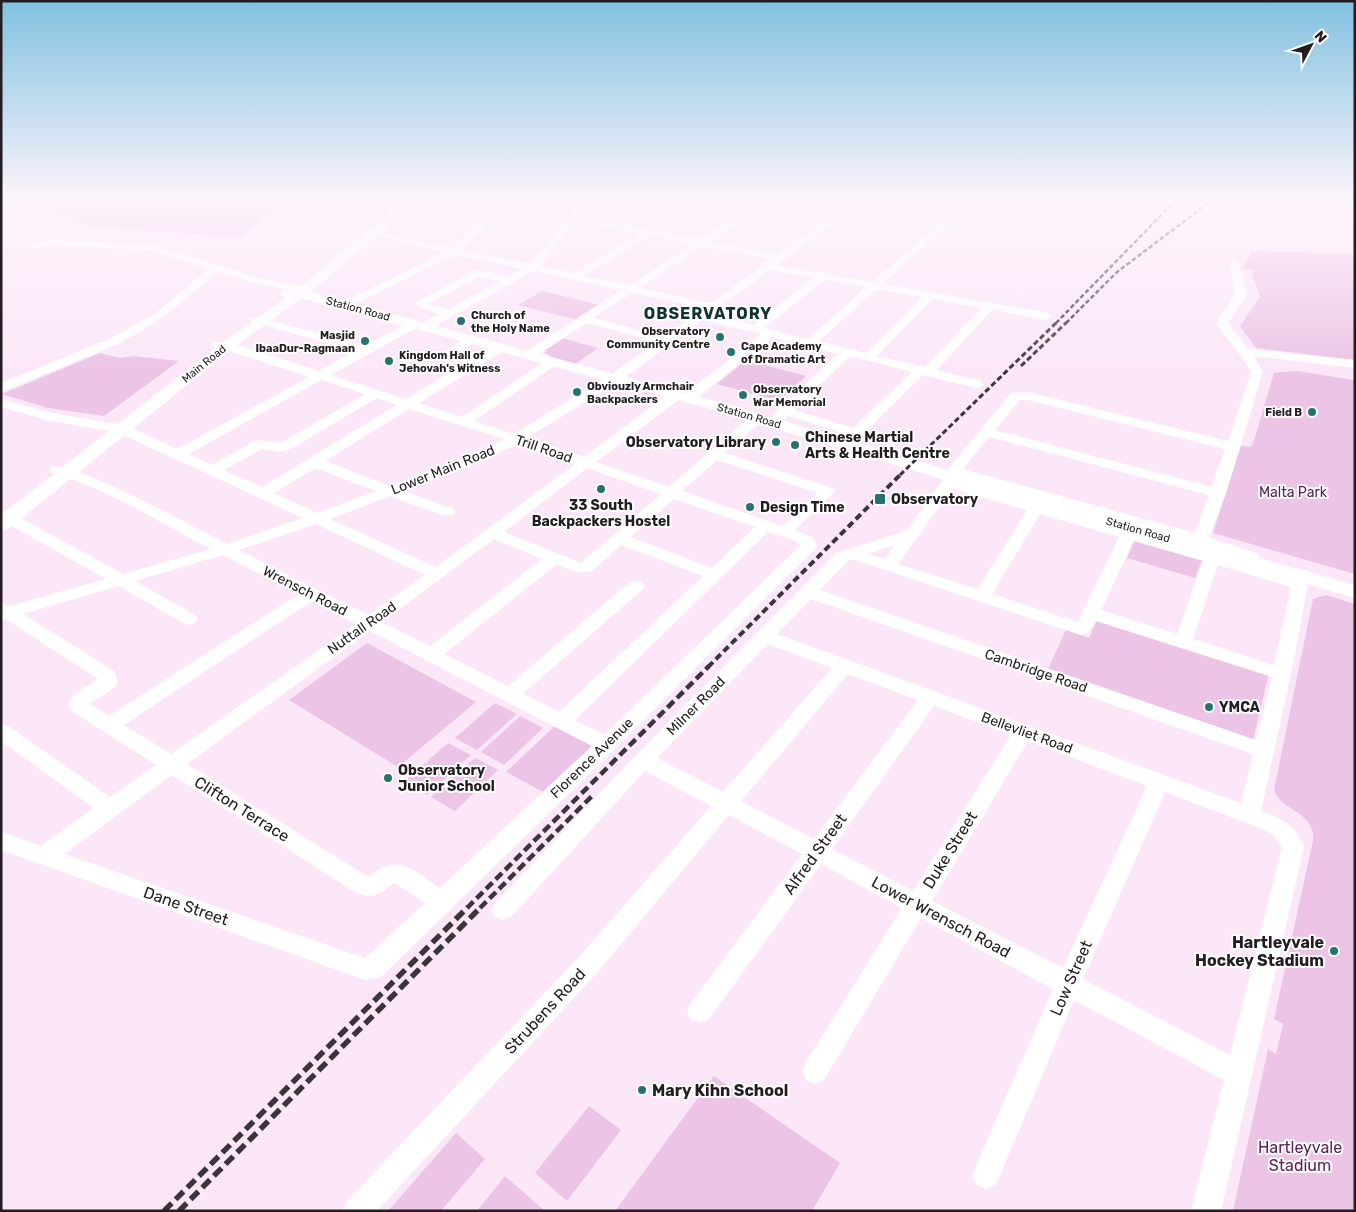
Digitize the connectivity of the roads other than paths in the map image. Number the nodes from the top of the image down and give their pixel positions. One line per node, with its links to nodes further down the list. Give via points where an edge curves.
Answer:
1 (169, 258): 14 (street)
2 (184, 258): 14 (street)
3 (339, 258): 20 (main road, Main Road)
4 (441, 258): 22 (street)
5 (491, 258): 12 (street)
6 (542, 258): 12 (street)
7 (607, 258): 15 (street)
8 (679, 258): 19 (street)
9 (780, 258): 13 (street, Lower Main Road)
10 (907, 258): 18 (street)
11 (1234, 263): 40 (street, via 1241,294 1222,323)
12 (534, 267): 15 (street); 17 (street)
13 (769, 267): 16 (street); 24 (street, Lower Main Road)
14 (214, 270): 20 (street); 52 (street, via 160,315 115,341)
15 (576, 276): 19 (street)
16 (823, 276): 18 (street); 31 (street)
17 (511, 280): 25 (street); 25 (street, via 478,273 422,304)
18 (875, 286): 21 (street); 35 (street)
19 (631, 289): 24 (street); 28 (street)
20 (294, 290): 22 (main road, Station Road); 29 (main road, Main Road)
21 (931, 296): 23 (street); 43 (street)
22 (344, 305): 30 (main road, Station Road)
23 (989, 306): 27 (street); 47 (street)
24 (714, 307): 26 (street, Lower Main Road)
25 (449, 313): 30 (street)
26 (702, 316): 31 (street); 34 (street, Lower Main Road)
27 (1046, 316)
28 (586, 319): 34 (street); 41 (street)
29 (258, 320): 36 (main road, Main Road); 38 (street)
30 (419, 326): 33 (main road, Station Road); 38 (street)
31 (755, 329): 32 (street)
32 (770, 333): 35 (street); 54 (street, Nuttall Road)
33 (470, 340): 37 (main road, Station Road); 42 (street)
34 (667, 340): 46 (street, Lower Main Road)
35 (810, 343): 39 (street)
36 (222, 345): 48 (street, Trill Road); 59 (main road, Main Road)
37 (499, 348): 41 (main road, Station Road); 56 (street)
38 (367, 351): 48 (street)
39 (847, 352): 43 (street); 57 (street)
40 (1245, 352): 45 (street); 62 (street, via 1257,372)
41 (529, 355): 44 (main road, Station Road)
42 (442, 356)
43 (869, 357): 47 (street)
44 (552, 362): 49 (main road, Station Road); 58 (street)
45 (1355, 365)
46 (632, 366): 49 (street, Lower Main Road); 51 (main road, via 632,377)
47 (925, 371): 50 (street); 57 (street, via 856,433)
48 (320, 376): 53 (street, Trill Road); 63 (street)
49 (614, 379): 51 (main road, Station Road); 61 (street, Lower Main Road)
50 (976, 384)
51 (646, 387): 54 (main road, Station Road)
52 (1, 388)
53 (375, 394): 56 (street, Trill Road); 67 (street, via 286,446 279,448 260,444)
54 (682, 397): 57 (main road, Station Road); 66 (street, Nuttall Road)
55 (1, 403): 59 (street, via 46,416)
56 (407, 404): 58 (street, Trill Road); 65 (street)
57 (771, 417): 64 (street); 79 (main road, Station Road, via 812,434)
58 (463, 422): 61 (street, Trill Road)
59 (117, 428): 63 (street); 68 (main road, Main Road)
60 (986, 432): 62 (street, via 1021,394); 69 (street); 73 (street)
61 (515, 438): 66 (street, Trill Road); 70 (street, Lower Main Road, via 470,461)
62 (1232, 446): 73 (street)
63 (178, 454): 67 (street)
64 (716, 455): 72 (street); 80 (street, via 827,491)
65 (313, 462): 70 (street); 71 (street)
66 (587, 464): 72 (street, Trill Road); 81 (street, Nuttall Road)
67 (213, 470): 71 (street)
68 (62, 471): 77 (main road, Main Road); 86 (street, Wrensch Road, via 101,486)
69 (951, 477): 74 (street); 82 (street); 85 (street)
70 (390, 492): 75 (street); 76 (street, Lower Main Road)
71 (263, 493): 76 (street)
72 (672, 493): 78 (street, Trill Road); 83 (street)
73 (1218, 493): 85 (street)
74 (1036, 508): 79 (street); 99 (street)
75 (447, 512)
76 (318, 518): 86 (street, Lower Main Road); 90 (street)
77 (2, 520): 93 (street, via 15,521)
78 (765, 526): 80 (street, Trill Road); 91 (street)
79 (1129, 531): 85 (main road, Station Road); 102 (street)
80 (784, 532): 84 (street, Trill Road)
81 (493, 533): 88 (street); 90 (street, Nuttall Road)
82 (912, 534): 87 (street, Milner Road); 89 (street)
83 (620, 538): 88 (street, via 582,568); 91 (street)
84 (809, 543): 115 (street, Florence Avenue, via 720,635)
85 (1203, 548): 92 (main road, Station Road); 92 (main road, Station Road, via 1251,557); 105 (street)
86 (224, 550): 93 (street, Lower Main Road); 98 (street, Wrensch Road)
87 (852, 554): 89 (street); 96 (street, Milner Road, via 842,557)
88 (554, 558): 106 (street)
89 (888, 566): 99 (street)
90 (437, 574): 103 (street, Nuttall Road)
91 (716, 575): 111 (street)
92 (1302, 577): 95 (main road, Station Road); 97 (main road, Station Road); 108 (street)
93 (122, 581): 100 (street, Lower Main Road); 101 (street)
94 (636, 586): 109 (street)
95 (1355, 586)
96 (809, 592): 104 (street, Milner Road); 116 (street, Cambridge Road)
97 (1355, 592)
98 (311, 594): 103 (street, Wrensch Road); 112 (street)
99 (982, 597): 102 (street)
100 (4, 612): 112 (street, Clifton Terrace, via 109,678 78,704)
101 (189, 619)
102 (1086, 621): 105 (street)
103 (368, 623): 106 (street, Wrensch Road); 118 (street, Nuttall Road)
104 (765, 636): 107 (street, Bellevliet Road); 117 (street, Milner Road)
105 (1183, 642): 108 (street)
106 (431, 655): 109 (street, Wrensch Road)
107 (845, 666): 110 (street, Bellevliet Road); 120 (street, Strubens Road)
108 (1282, 674): 116 (street)
109 (510, 695): 111 (street, Wrensch Road)
110 (930, 698): 114 (street, Bellevliet Road); 124 (street, Alfred Street)
111 (562, 721): 115 (street, Wrensch Road)
112 (110, 725): 118 (street, Clifton Terrace)
113 (1, 731): 121 (street)
114 (1023, 732): 119 (street, Bellevliet Road); 127 (street, Duke Street)
115 (606, 744): 126 (street, Florence Avenue)
116 (1263, 750): 122 (street)
117 (643, 760): 120 (street, Lower Wrensch Road); 128 (street, Milner Road)
118 (171, 764): 121 (street, Nuttall Road); 126 (street, Clifton Terrace, via 364,886 372,887 387,876 399,873)
119 (1159, 782): 122 (street, Bellevliet Road); 130 (street, Low Street)
120 (726, 804): 124 (street, Lower Wrensch Road); 135 (street, Strubens Road, via 588,965)
121 (110, 808): 125 (street, Nuttall Road)
122 (1249, 815): 133 (street, Bellevliet Road, via 1281,828 1293,847)
123 (1, 841): 125 (street, Dane Street)
124 (816, 852): 127 (street, Lower Wrensch Road); 131 (street, Alfred Street)
125 (44, 856): 129 (street, Dane Street)
126 (442, 902): 129 (street, Florence Avenue)
127 (917, 904): 130 (street, Lower Wrensch Road); 132 (street, Duke Street)
128 (503, 910)
129 (372, 969)
130 (1068, 984): 133 (street, Lower Wrensch Road); 134 (street, Low Street)
131 (700, 1011)
132 (816, 1071)
133 (1239, 1074): 136 (street)
134 (986, 1175)
135 (357, 1211)
136 (1206, 1211)

